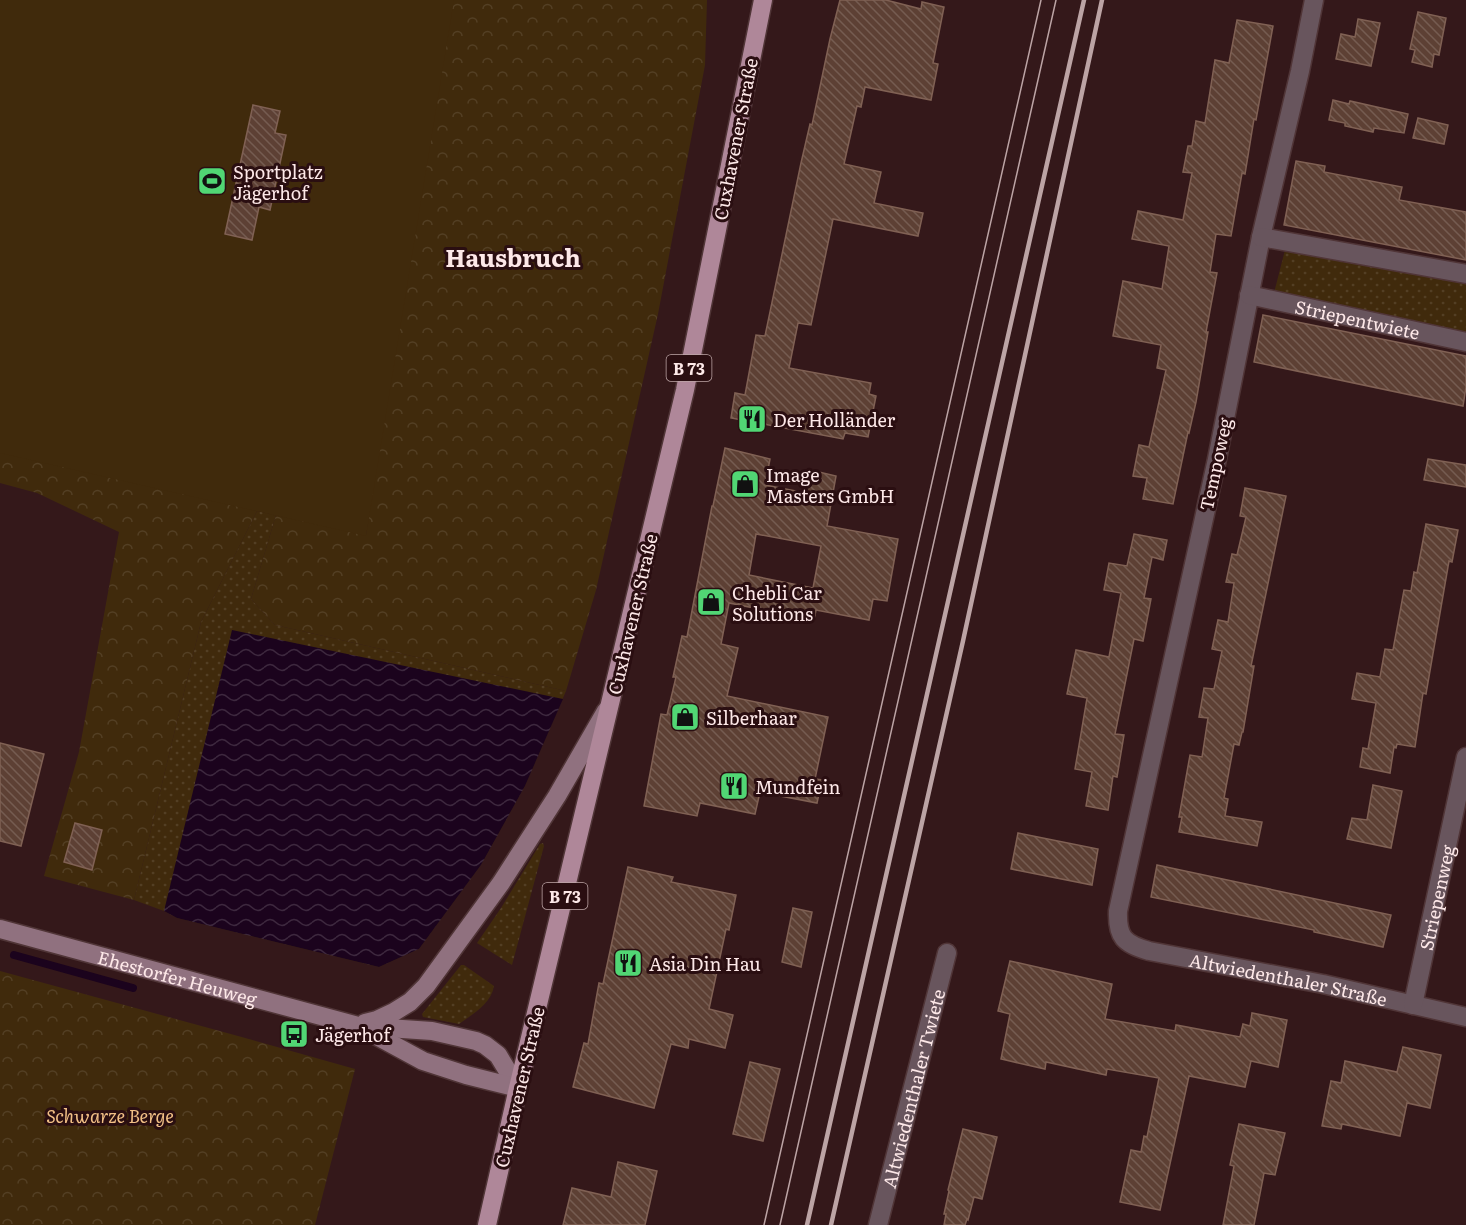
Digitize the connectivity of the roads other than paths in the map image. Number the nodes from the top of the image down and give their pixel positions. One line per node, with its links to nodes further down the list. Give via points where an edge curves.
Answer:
1 (763, 0): 7 (main road, Cuxhavener Straße / B 73, via 685,390)
2 (1314, 0): 3 (street, Tempoweg)
3 (1261, 237): 4 (street); 5 (street, Tempoweg)
4 (1466, 274)
5 (1249, 295): 6 (street, Striepentwiete); 10 (street, Tempoweg, via 1118,911)
6 (1466, 342)
7 (610, 705): 14 (main road, via 501,883 426,986 394,1012); 15 (main road, Cuxhavener Straße / B 73)
8 (1466, 757): 12 (street, Striepenweg)
9 (0, 929): 14 (main road, Ehestorfer Heuweg)
10 (1118, 929): 12 (street, Altwiedenthaler Straße, via 1129,943 1149,951)
11 (947, 953): 17 (street, Altwiedenthaler Twiete)
12 (1413, 1005): 13 (street, Altwiedenthaler Straße)
13 (1466, 1017)
14 (358, 1026): 15 (main road, Ehestorfer Heuweg, via 423,1061); 15 (main road, Ehestorfer Heuweg, via 432,1031 485,1045 498,1055)
15 (518, 1088): 16 (main road, Cuxhavener Straße / B 73)
16 (487, 1225)
17 (878, 1225)

